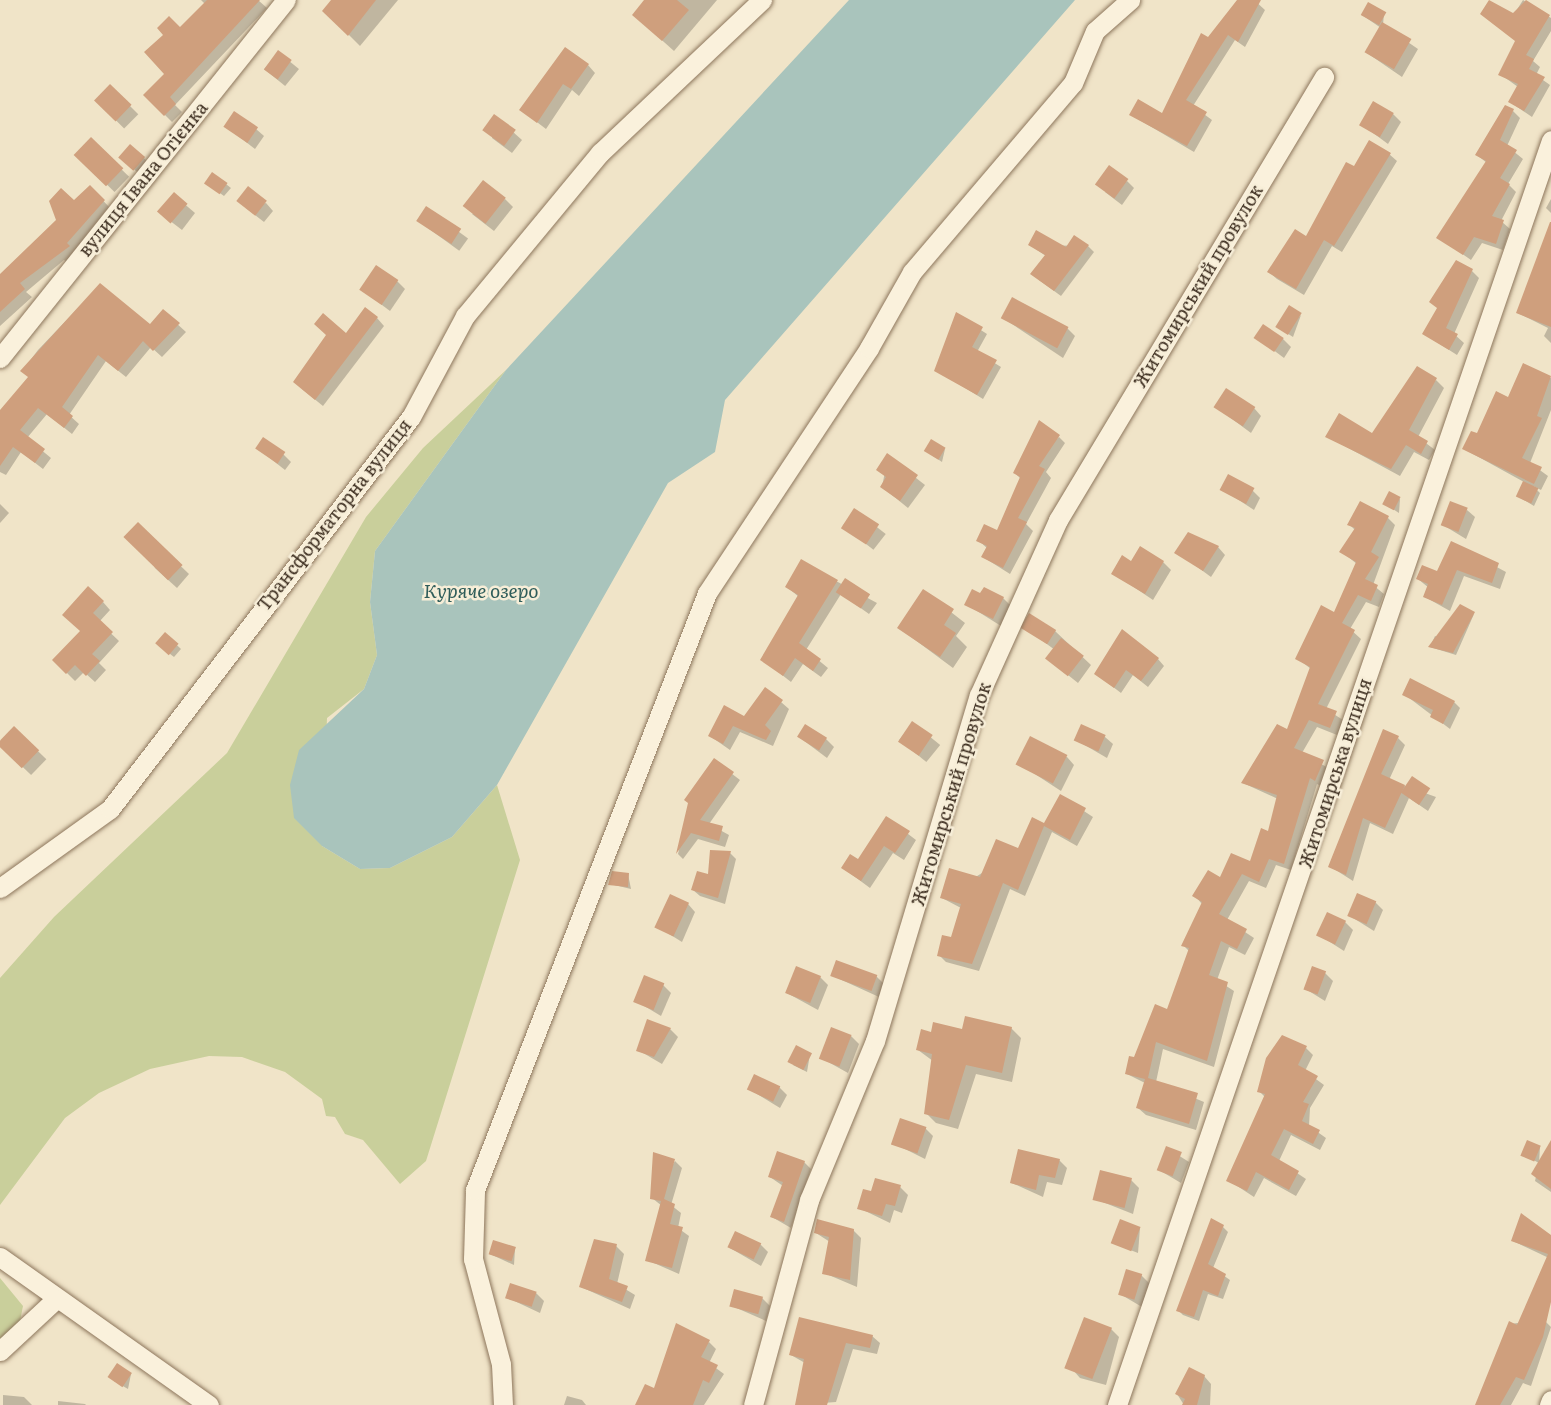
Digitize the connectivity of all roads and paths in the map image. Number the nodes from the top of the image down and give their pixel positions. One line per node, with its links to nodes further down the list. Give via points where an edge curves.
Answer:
1 (286, 0): 6 (street, вулиця Івана Огієнка)
2 (762, 0): 7 (street, Трансформаторна вулиця, via 600,153 465,316 411,417 110,809)
3 (1130, 0): 12 (street, via 1096,31 1073,83 1035,131 912,272 869,348 707,593 475,1190 473,1259 501,1363)
4 (1324, 77): 13 (street, Житомирський провулок, via 1058,520 979,695 875,1041 809,1200)
5 (1551, 140): 14 (street, Житомирська вулиця)
6 (0, 358)
7 (0, 888)
8 (0, 1257): 9 (street)
9 (56, 1299): 10 (street); 11 (street)
10 (0, 1352)
11 (209, 1405)
12 (503, 1405)
13 (753, 1405)
14 (1117, 1405)

